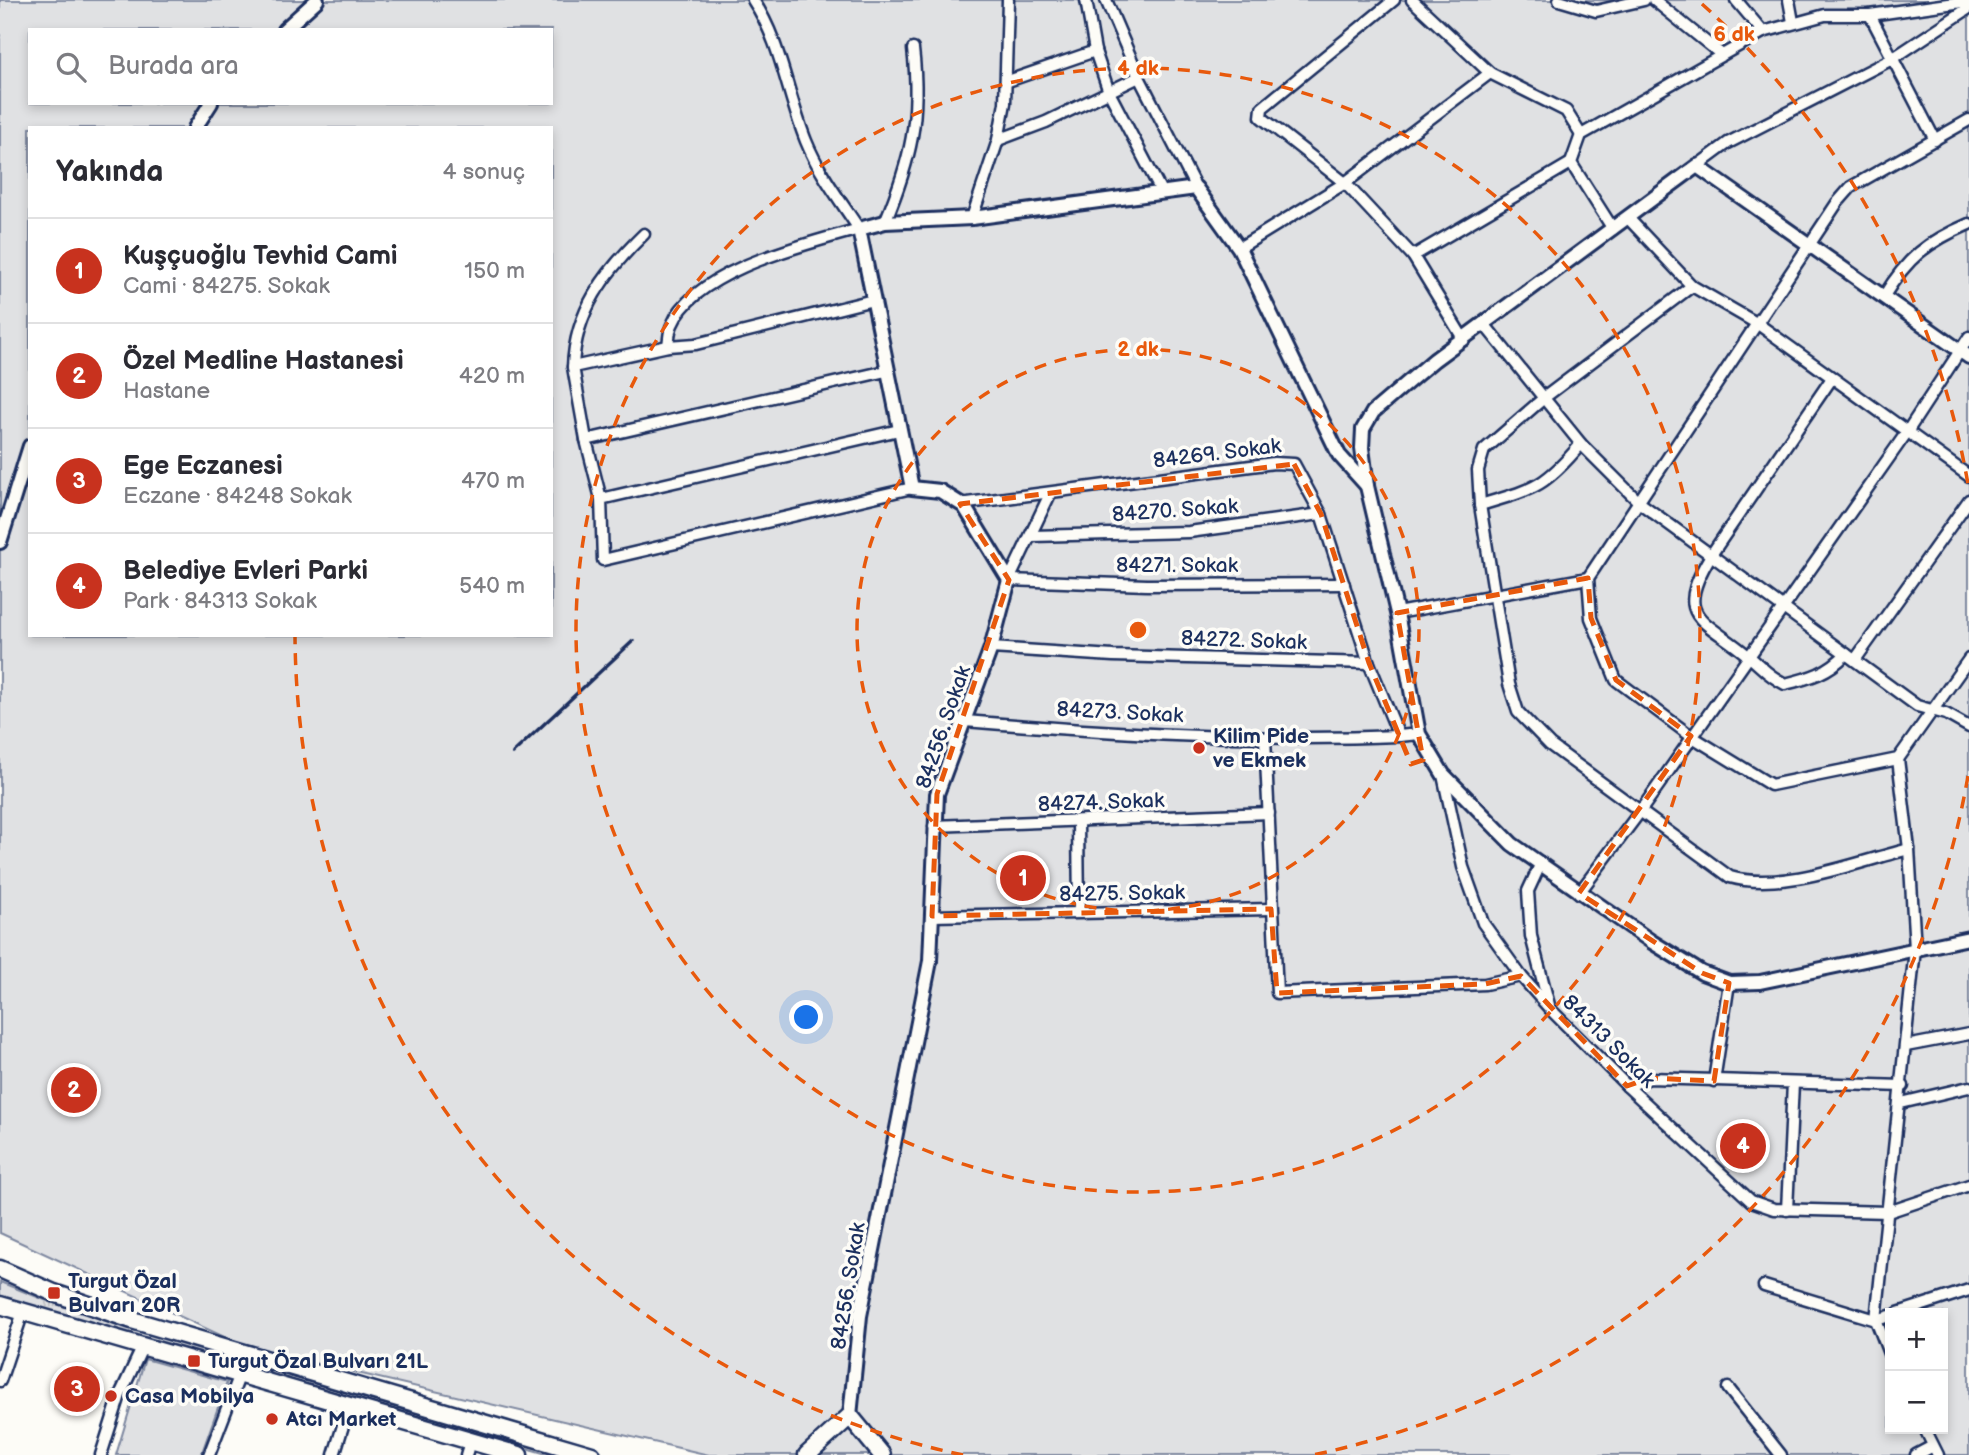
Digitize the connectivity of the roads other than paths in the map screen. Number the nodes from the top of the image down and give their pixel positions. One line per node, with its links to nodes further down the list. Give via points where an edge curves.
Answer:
1 (317, 0): 17 (street)
2 (753, 0): 42 (street, via 768,22 806,141)
3 (1008, 0): 25 (street)
4 (1086, 0): 20 (street)
5 (1106, 0): 24 (street)
6 (1394, 0): 35 (street, via 1262,108 1261,117)
7 (1412, 0): 23 (street)
8 (1559, 0): 9 (street, via 1595,11)
9 (1644, 0)
10 (1654, 0): 21 (street)
11 (1736, 0): 18 (street)
12 (1789, 0): 16 (street)
13 (1969, 1): 15 (street)
14 (1969, 8): 22 (street)
15 (1870, 15): 16 (street, via 1825,15); 22 (street)
16 (1793, 22): 18 (street)
17 (286, 28)
18 (1763, 32): 21 (street)
19 (914, 49): 40 (street, via 916,118 906,171)
20 (1095, 51): 25 (street); 26 (street)
21 (1722, 55): 30 (street)
22 (1892, 59): 32 (street); 34 (street, via 1728,143)
23 (1490, 73): 30 (street, via 1566,111); 35 (street)
24 (1139, 77): 26 (street); 36 (street)
25 (1008, 80): 31 (street)
26 (1109, 92): 31 (street); 37 (street)
27 (210, 105): 29 (street)
28 (1969, 120): 32 (street)
29 (196, 126)
30 (1581, 135): 33 (street)
31 (998, 140): 38 (street)
32 (1936, 140): 45 (street, via 1851,187)
33 (1571, 163): 43 (street); 47 (street)
34 (1697, 166): 39 (street); 45 (street)
35 (1345, 183): 46 (street); 47 (street)
36 (1196, 188): 37 (street); 46 (street)
37 (1162, 193): 38 (street)
38 (972, 218): 40 (street)
39 (1628, 218): 43 (street); 48 (street)
40 (885, 222): 42 (street)
41 (1969, 224): 49 (street, via 1945,234 1903,264)
42 (859, 229): 50 (street); 55 (street, via 791,249 720,278 688,301 672,325)
43 (1613, 229): 51 (street)
44 (644, 234): 57 (street, via 611,266 586,306 574,342)
45 (1809, 243): 49 (street); 52 (street)
46 (1239, 248): 67 (street, via 1339,455)
47 (1413, 256): 54 (street)
48 (1692, 286): 52 (street); 60 (street)
49 (1884, 296): 56 (street)
50 (873, 300): 55 (street, via 696,344); 58 (street)
51 (1484, 324): 54 (street); 60 (street)
52 (1758, 324): 59 (street); 72 (street)
53 (1969, 337): 56 (street)
54 (1464, 340): 67 (street, via 1373,412 1363,429)
55 (668, 346): 57 (street)
56 (1964, 354): 62 (street)
57 (573, 367): 63 (street)
58 (886, 371): 61 (street); 63 (street)
59 (1832, 378): 62 (street); 78 (street)
60 (1545, 397): 64 (street); 74 (street, via 1484,450 1478,470)
61 (899, 430): 68 (street); 70 (street)
62 (1907, 432): 66 (street); 83 (street)
63 (586, 440): 70 (street)
64 (1581, 443): 72 (street); 74 (street, via 1559,470 1535,489)
65 (28, 452): 77 (street)
66 (1969, 476)
67 (1367, 486): 84 (street)
68 (912, 488): 70 (street, via 603,560); 73 (street, via 940,491)
69 (1050, 494): 73 (street, 84269. Sokak); 75 (street, 84269. Sokak, via 1294,464); 76 (street)
70 (601, 499)
71 (1969, 500): 87 (street)
72 (1640, 503): 78 (street); 79 (street)
73 (960, 504): 80 (street, via 987,538)
74 (1480, 505): 82 (street)
75 (1321, 513): 76 (street, 84270. Sokak, via 1189,532); 81 (street, 84269. Sokak)
76 (1032, 536): 80 (street)
77 (0, 542)
78 (1711, 555): 83 (street); 86 (street, via 1692,595 1696,616)
79 (1588, 578): 82 (street); 95 (street, via 1591,618 1616,680)
80 (1009, 580): 81 (street, 84271. Sokak); 85 (street, 84256. Sokak)
81 (1344, 584): 89 (street, 84269. Sokak)
82 (1496, 597): 84 (street); 100 (street, via 1509,684 1518,712 1550,745)
83 (1782, 609): 86 (street); 87 (street)
84 (1397, 612): 93 (street)
85 (991, 648): 89 (street, 84272. Sokak); 91 (street, 84256. Sokak)
86 (1748, 655): 87 (street, via 1765,674 1785,684 1817,676); 95 (street)
87 (1851, 657): 90 (street, via 1917,706)
88 (1969, 659): 90 (street)
89 (1369, 663): 94 (street, 84269. Sokak)
90 (1931, 711): 92 (street); 97 (street)
91 (965, 722): 96 (street, 84273. Sokak); 102 (street, 84256. Sokak, via 937,794)
92 (1969, 727)
93 (1419, 734): 94 (street); 98 (street)
94 (1399, 736): 96 (street, 84273. Sokak)
95 (1691, 736): 97 (street, via 1771,785); 100 (street)
96 (1265, 738): 99 (street)
97 (1898, 759): 103 (street)
98 (1443, 774): 104 (street, via 1512,844); 111 (street, 84313 Sokak, via 1463,866 1483,923)
99 (1269, 813): 101 (street, 84274. Sokak); 106 (street)
100 (1639, 814): 103 (street, via 1730,877 1747,882 1784,880); 105 (street)
101 (1078, 823): 102 (street, 84274. Sokak); 107 (street)
102 (934, 826): 108 (street, 84256. Sokak)
103 (1909, 849): 110 (street)
104 (1540, 865): 105 (street); 113 (street, via 1528,891 1531,936)
105 (1579, 893): 112 (street, via 1702,973)
106 (1271, 909): 107 (street, 84275. Sokak); 111 (street, via 1278,993 1485,984)
107 (1079, 912): 108 (street, 84275. Sokak)
108 (932, 916): 141 (street, 84256. Sokak, via 930,961 860,1316)
109 (1969, 938): 110 (street)
110 (1915, 949): 112 (street, via 1760,982); 115 (street)
111 (1521, 976): 113 (street, 84313 Sokak)
112 (1729, 983): 116 (street)
113 (1550, 1009): 118 (street, 84313 Sokak)
114 (1969, 1034): 115 (street)
115 (1906, 1046): 119 (street)
116 (1714, 1080): 117 (street); 118 (street, via 1650,1078)
117 (1793, 1083): 119 (street); 123 (street)
118 (1627, 1086): 123 (street, 84313 Sokak, via 1742,1195 1761,1206)
119 (1903, 1086): 121 (street)
120 (1969, 1087): 121 (street)
121 (1901, 1103): 124 (street)
122 (1969, 1185): 124 (street, 84313 Sokak)
123 (1787, 1210): 124 (street, 84313 Sokak)
124 (1888, 1212): 134 (street)
125 (0, 1269): 149 (main road, via 132,1320)
126 (1764, 1286): 134 (street)
127 (1966, 1291): 128 (street); 130 (street)
128 (1969, 1302)
129 (0, 1305): 132 (main road)
130 (1913, 1308)
131 (0, 1312): 132 (main road)
132 (23, 1312): 136 (main road); 138 (street)
133 (1885, 1317): 134 (street)
134 (1876, 1320): 135 (street)
135 (1885, 1343)
136 (143, 1346): 137 (main road); 145 (street, via 120,1395)
137 (240, 1374): 140 (main road); 146 (street)
138 (0, 1381)
139 (1728, 1388): 152 (street)
140 (349, 1406): 143 (main road); 147 (street)
141 (849, 1416): 150 (main road); 151 (main road)
142 (1927, 1434): 144 (street)
143 (468, 1448): 148 (main road)
144 (1935, 1451): 153 (street)
145 (101, 1455)
146 (209, 1455)
147 (334, 1455)
148 (519, 1455)
149 (592, 1455)
150 (807, 1455)
151 (882, 1455)
152 (1781, 1455)
153 (1916, 1455)

